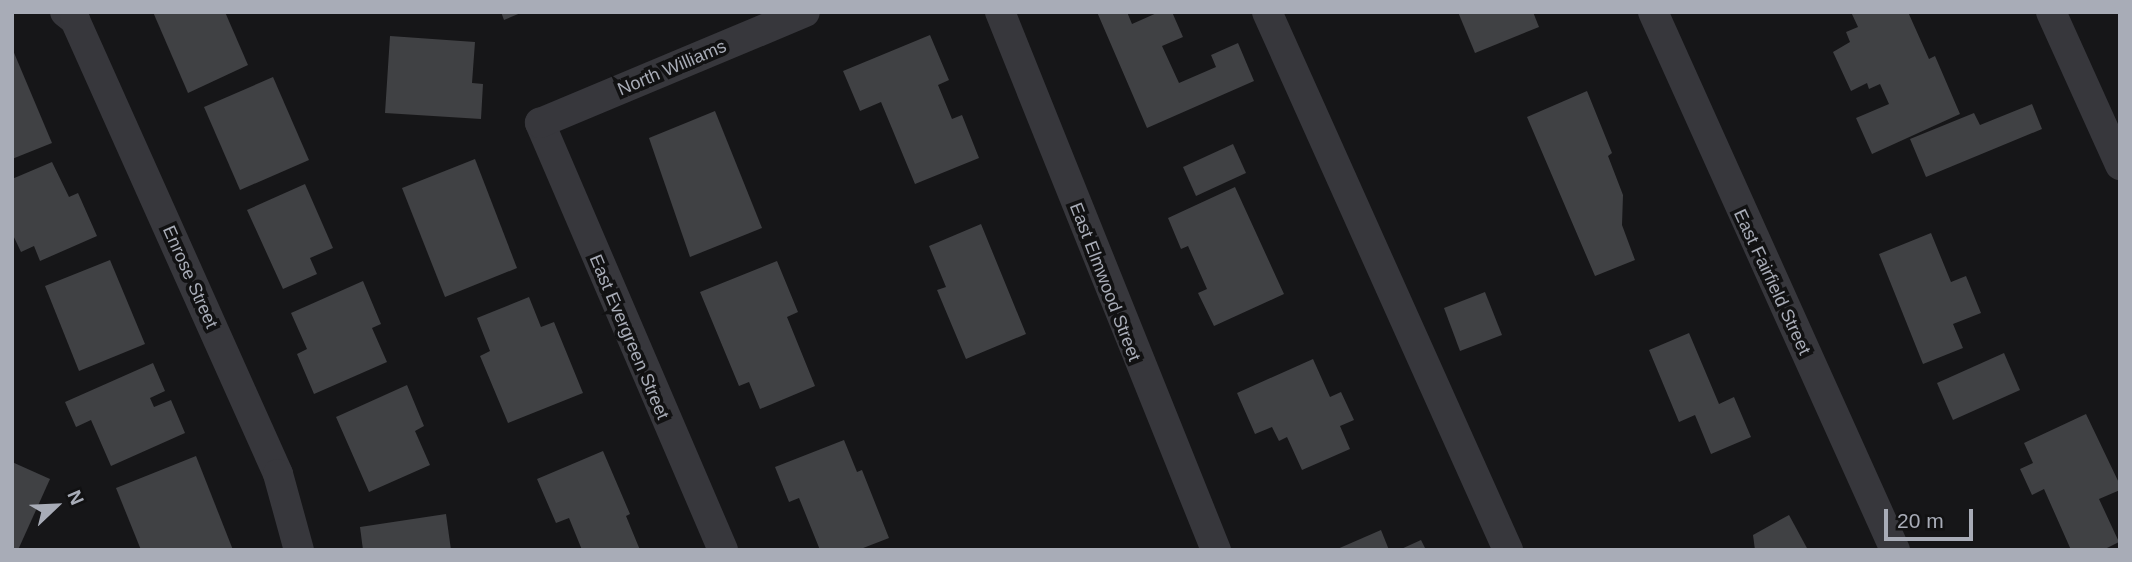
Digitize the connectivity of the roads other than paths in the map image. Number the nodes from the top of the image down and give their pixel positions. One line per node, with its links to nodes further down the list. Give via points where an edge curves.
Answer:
1 (65, 12): 9 (street, Enrose Street, via 75,20 278,474)
2 (805, 12): 7 (street, North Williams)
3 (1000, 12): 11 (street, East Elmwood Street)
4 (1267, 12): 12 (street)
5 (1653, 12): 13 (street, East Fairfield Street)
6 (2051, 12): 8 (street)
7 (540, 123): 10 (street, East Evergreen Street)
8 (2120, 165)
9 (299, 550)
10 (723, 550)
11 (1216, 550)
12 (1508, 550)
13 (1895, 550)

